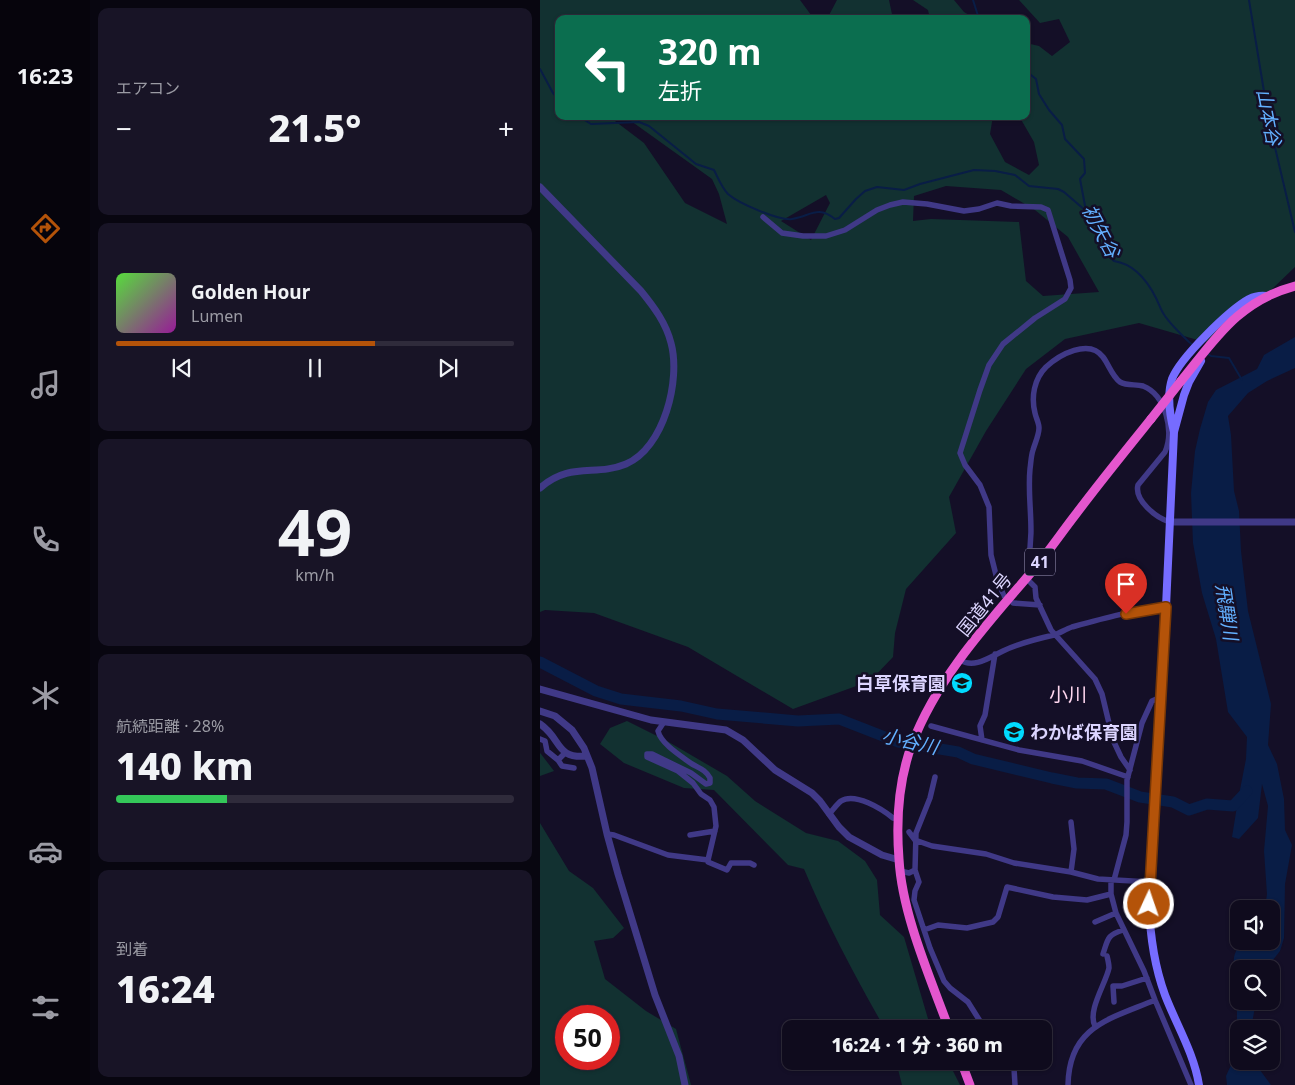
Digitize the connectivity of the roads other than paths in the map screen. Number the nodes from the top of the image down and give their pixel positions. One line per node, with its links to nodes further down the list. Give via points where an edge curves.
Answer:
1 (540, 187): 7 (street, via 652,303 669,336 674,366 669,402 658,433 636,460 616,467 564,473)
2 (763, 217): 12 (street, via 782,233 826,236 845,230 877,210 903,202 964,211 997,203 1048,210 1071,288 1065,299 1003,344 989,365 960,453 989,507 991,555)
3 (1295, 286): 4 (highway, 国道41号 / 41)
4 (1267, 296): 5 (highway, 国道41号 / 41, via 1233,318); 6 (main road, via 1258,295 1236,309 1179,366 1170,388)
5 (1204, 352): 6 (main road, via 1186,388); 10 (highway, 国道41号 / 41, bridge)
6 (1174, 432): 8 (main road)
7 (540, 488)
8 (1170, 522): 9 (street); 10 (street, via 1139,500 1136,492 1168,446 1167,414 1162,401 1142,386 1121,383 1097,351 1072,351 1045,368 1034,387 1034,411 1039,428 1030,472 1032,515 1028,560); 15 (main road)
9 (1295, 522)
10 (1036, 567): 11 (highway, 国道41号 / 41)
11 (1026, 578): 14 (street, via 1035,587); 18 (highway, 国道41号 / 41)
12 (1004, 596)
13 (1013, 603): 14 (street)
14 (1040, 605): 16 (street)
15 (1166, 607): 16 (street, via 1070,628); 20 (main road)
16 (1055, 635): 17 (street, via 1032,639); 31 (street, via 1095,679 1102,694 1112,740)
17 (994, 654): 18 (street, via 975,663); 26 (street, via 985,716 980,726)
18 (960, 660): 43 (highway, 国道41号 / 41, via 943,682 912,744 898,821)
19 (540, 689): 22 (street)
20 (1160, 697): 31 (street, via 1152,701 1142,723); 49 (main road)
21 (540, 711): 28 (street, via 555,716 572,730)
22 (664, 722): 34 (street, via 726,730 736,735 775,770 812,793); 37 (street, via 658,731 662,740 704,770 710,783 706,784 652,754 647,754 647,757 678,771 710,800 715,812)
23 (540, 724): 27 (street, via 552,734)
24 (931, 726): 26 (street)
25 (540, 739): 29 (street)
26 (982, 740): 33 (street, via 1019,750 1082,760)
27 (565, 753): 28 (street); 29 (street)
28 (587, 756): 39 (street)
29 (558, 760): 30 (street, via 562,766)
30 (574, 768)
31 (1130, 770): 33 (street)
32 (935, 777): 41 (street)
33 (1127, 778): 48 (street, via 1126,835)
34 (830, 814): 35 (street, via 840,802 853,799 879,808); 43 (street, via 849,837 882,855)
35 (893, 818)
36 (1071, 822): 47 (street, via 1074,849)
37 (715, 831): 40 (street); 42 (street)
38 (909, 832): 41 (street)
39 (607, 834): 42 (street, via 668,855); 63 (street, via 655,994 679,1056)
40 (690, 836)
41 (915, 840): 45 (street); 47 (street, via 1014,863)
42 (708, 860): 44 (street, via 727,870 731,864)
43 (899, 860): 46 (highway, 国道41号 / 41)
44 (754, 864)
45 (915, 870): 46 (street, via 909,873); 53 (street, via 919,882 914,900)
46 (900, 871): 58 (highway, 国道41号 / 41, via 910,917)
47 (1071, 872): 48 (street)
48 (1112, 880): 49 (street); 50 (street)
49 (1150, 882): 68 (main road, via 1150,927 1156,966)
50 (1111, 894): 51 (street); 53 (street, via 1087,900 1007,887 998,917 993,922 967,928 942,924)
51 (1116, 913): 52 (street); 54 (street)
52 (1095, 922)
53 (924, 930): 59 (street, via 944,981 968,1002)
54 (1123, 930): 55 (street); 60 (street, via 1109,937 1105,955 1109,967 1097,1001)
55 (1147, 978): 56 (street); 57 (street, via 1112,986)
56 (1155, 1000): 60 (street); 67 (street)
57 (1114, 1002)
58 (946, 1020)
59 (979, 1020)
60 (1095, 1026): 66 (street, via 1080,1043 1070,1067)
61 (964, 1070): 64 (highway)
62 (1014, 1070): 65 (street)
63 (685, 1085)
64 (970, 1085)
65 (1014, 1085)
66 (1068, 1085)
67 (1191, 1085)
68 (1199, 1085)

